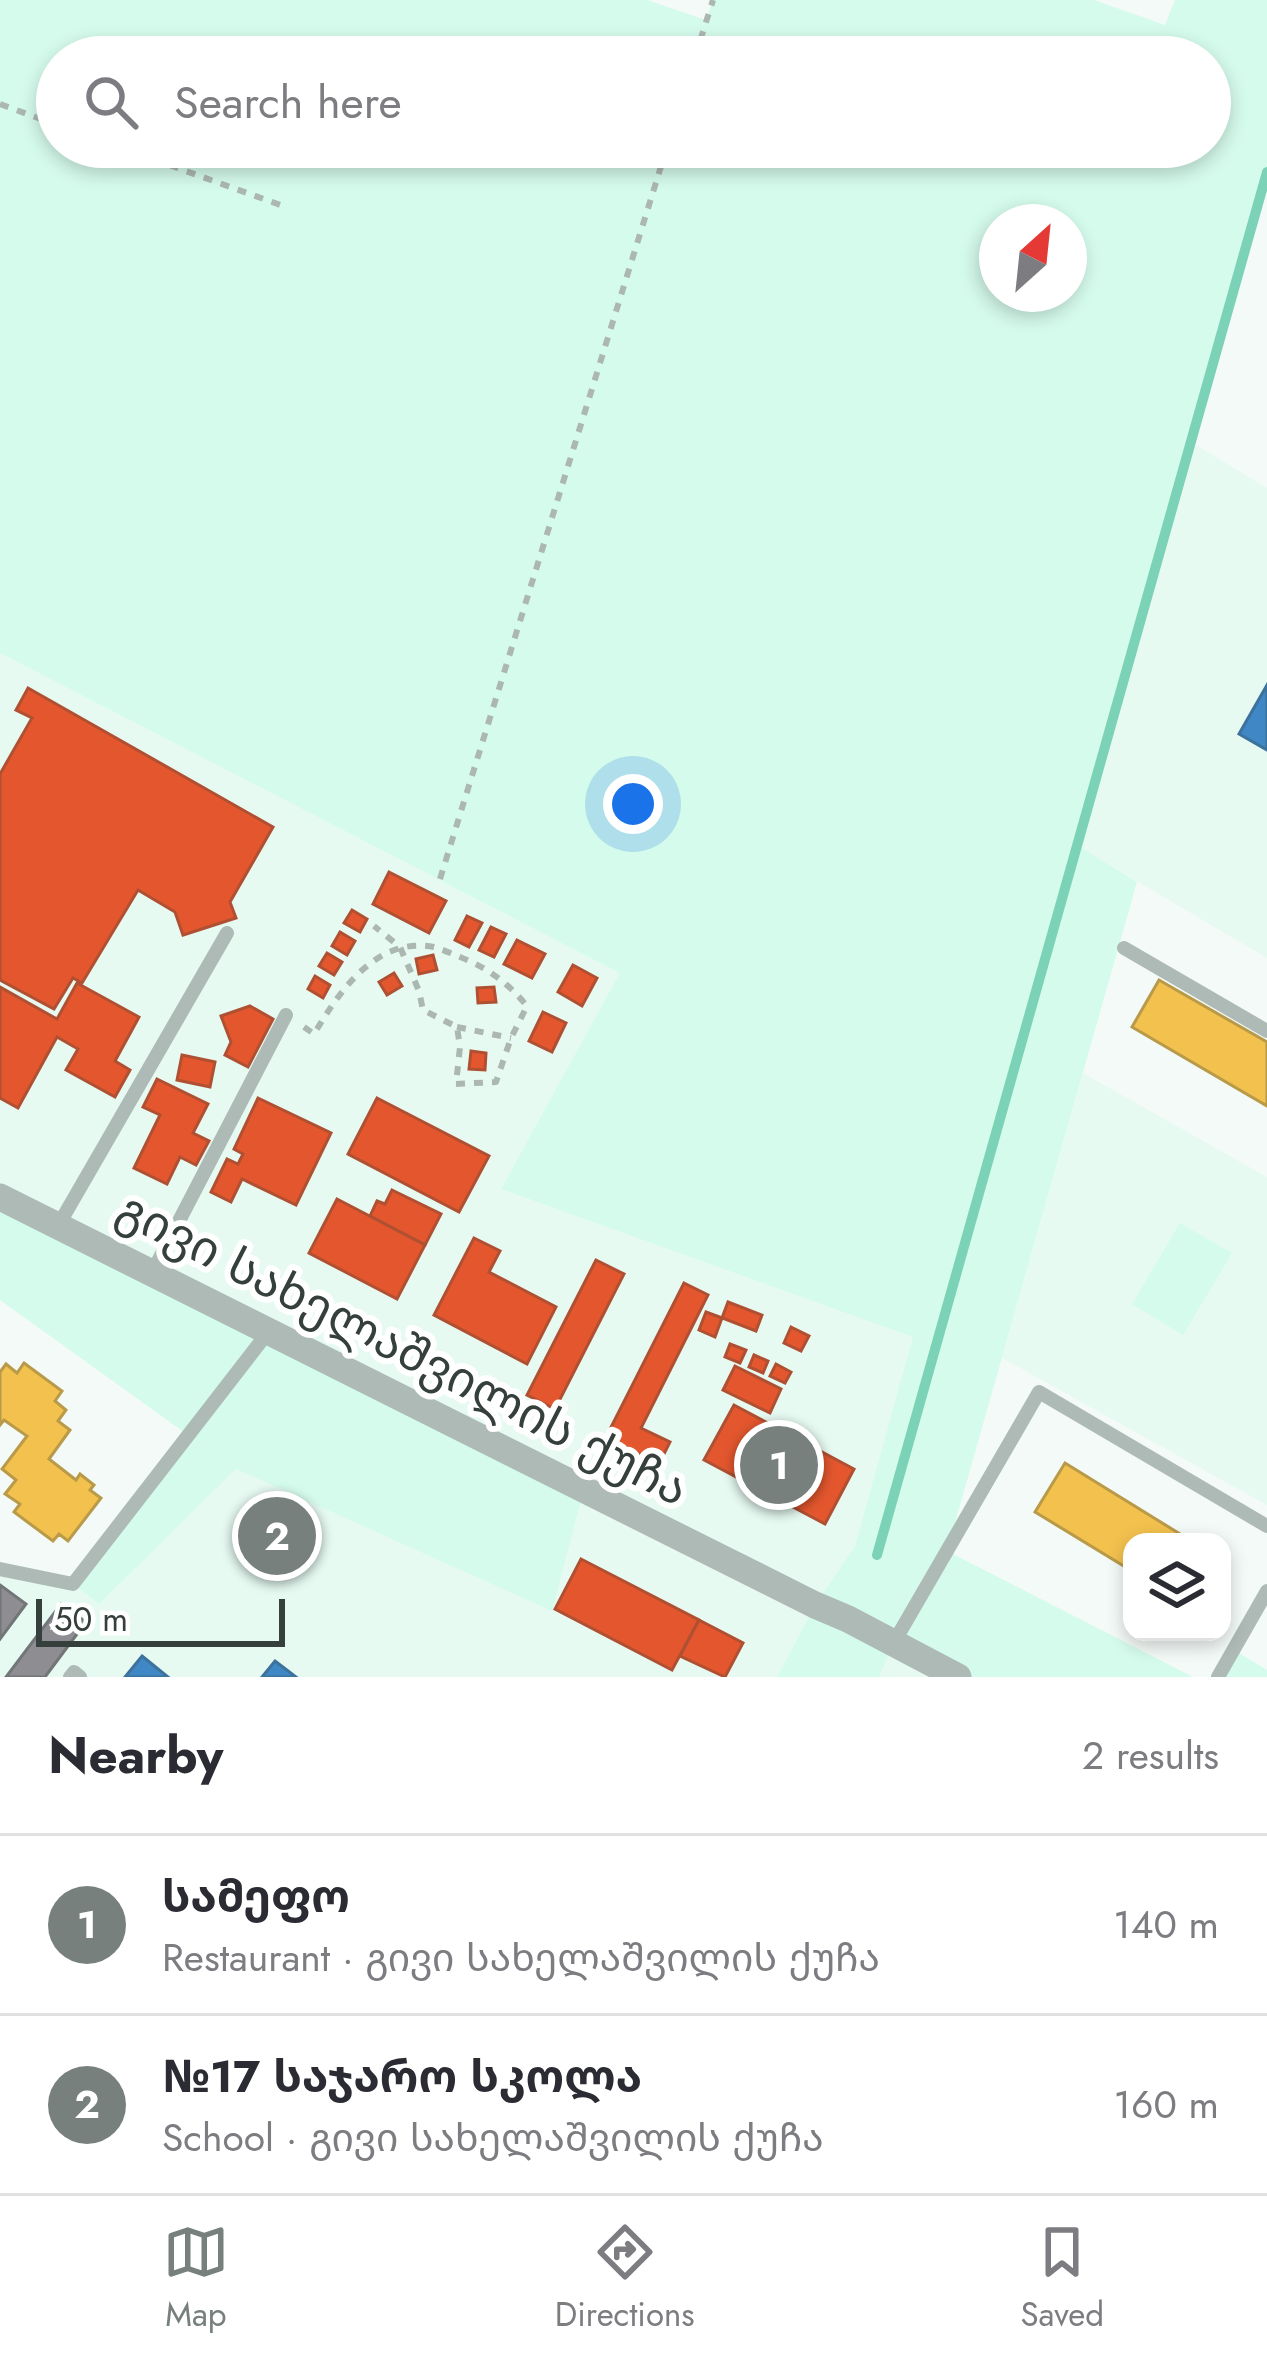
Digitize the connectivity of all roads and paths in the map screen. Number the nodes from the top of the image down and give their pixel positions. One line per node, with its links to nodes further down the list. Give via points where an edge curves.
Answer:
1 (713, 0): 2 (path)
2 (702, 36)
3 (0, 104): 4 (path)
4 (36, 117)
5 (177, 168): 7 (path)
6 (660, 168): 8 (path)
7 (286, 207)
8 (440, 879)
9 (374, 926): 11 (path)
10 (227, 933): 18 (lane)
11 (400, 947): 13 (path, via 368,963 314,1034); 14 (path, via 423,1010); 16 (path, via 433,947 508,983 527,1006)
12 (1124, 948): 15 (lane)
13 (286, 1015): 19 (lane)
14 (457, 1027): 16 (path); 16 (path, via 456,1084 496,1082)
15 (1267, 1031)
16 (511, 1038)
17 (0, 1197): 18 (street, გივი სახელაშვილის ქუჩა)
18 (58, 1226): 19 (street, გივი სახელაშვილის ქუჩა)
19 (152, 1273): 20 (street, გივი სახელაშვილის ქუჩა)
20 (269, 1331): 22 (lane, via 73,1584); 24 (street, გივი სახელაშვილის ქუჩა)
21 (1267, 1526): 24 (lane, via 1040,1392)
22 (0, 1569)
23 (1267, 1591): 28 (lane)
24 (893, 1644): 27 (street, გივი სახელაშვილის ქუჩა)
25 (70, 1677): 26 (lane)
26 (80, 1677)
27 (958, 1677)
28 (1218, 1677)

